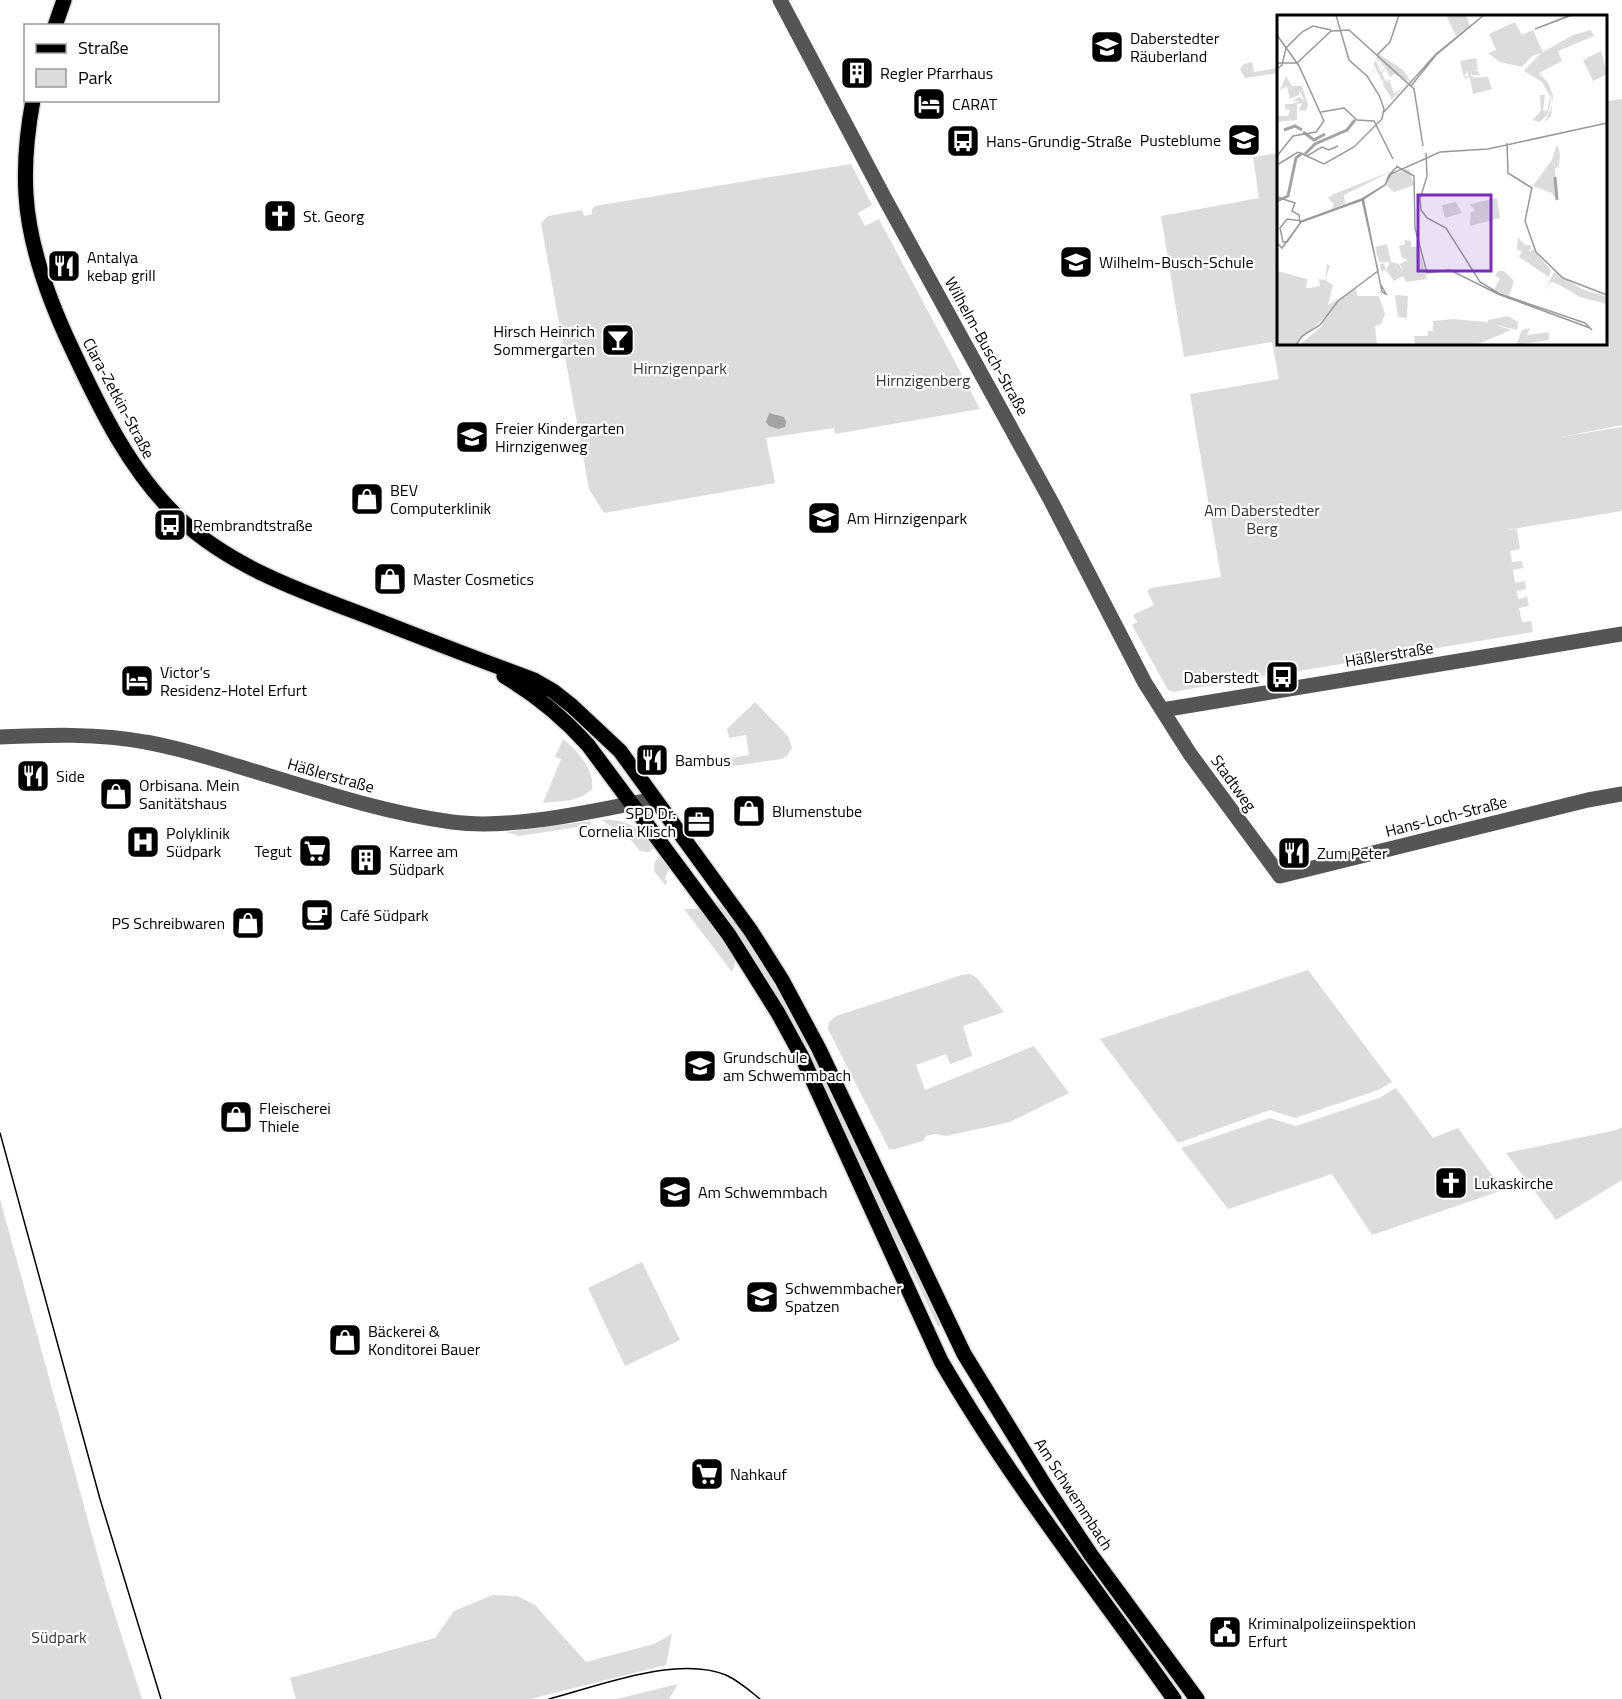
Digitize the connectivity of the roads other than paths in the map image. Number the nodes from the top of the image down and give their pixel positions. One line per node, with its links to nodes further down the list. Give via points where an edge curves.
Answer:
1 (64, 0): 3 (main road)
2 (780, 0): 7 (street, Wilhelm-Busch-Straße)
3 (56, 24)
4 (33, 102): 6 (main road, Clara-Zetkin-Straße, via 26,152 26,196 40,267 62,329 92,393 139,472 186,525 250,567)
5 (1622, 634): 7 (street, Häßlerstraße)
6 (476, 659): 10 (main road, Clara-Zetkin-Straße, via 534,680 566,700 620,751); 11 (main road, Clara-Zetkin-Straße, via 569,723)
7 (1162, 711): 12 (street, Stadtweg)
8 (0, 737): 11 (street, Häßlerstraße, via 142,741 377,806 454,822 530,820)
9 (1622, 794): 12 (street, Hans-Loch-Straße)
10 (654, 799): 11 (street, Häßlerstraße); 14 (main road, Am Schwemmbach, via 751,931 803,1017 964,1354 1091,1555)
11 (631, 804): 13 (main road, via 729,935 778,1013 941,1361 967,1406 1036,1510)
12 (1280, 876)
13 (1174, 1699)
14 (1197, 1699)

